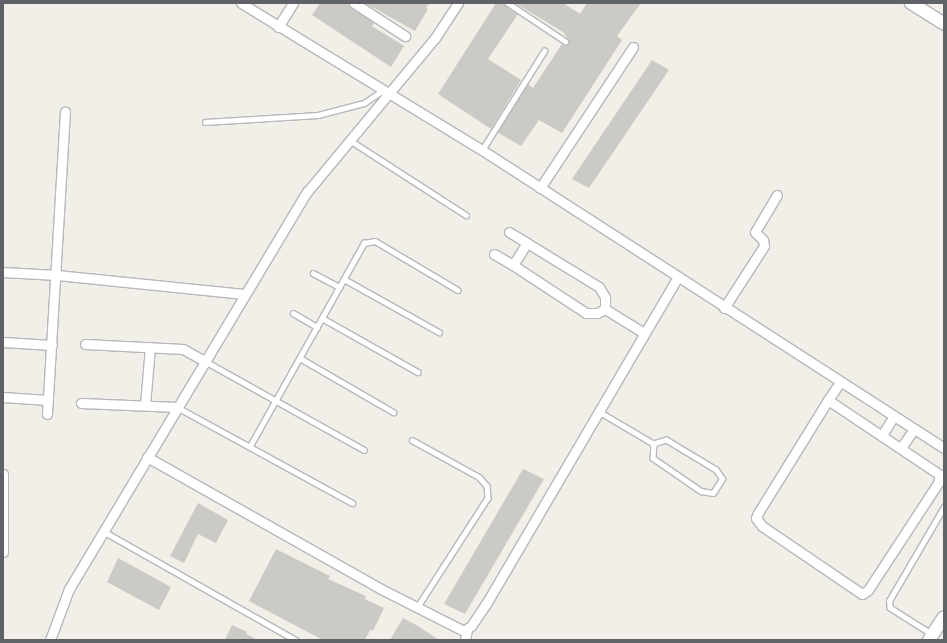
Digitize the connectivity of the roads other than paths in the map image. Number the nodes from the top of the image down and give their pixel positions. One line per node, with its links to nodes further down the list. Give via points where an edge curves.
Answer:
1 (241, 3): 8 (street)
2 (293, 3): 8 (street)
3 (354, 3): 9 (street)
4 (458, 3): 13 (street, via 435,38)
5 (508, 3): 10 (lane)
6 (911, 3): 7 (street)
7 (944, 24)
8 (278, 27): 13 (street)
9 (405, 36)
10 (565, 41)
11 (632, 47): 18 (street)
12 (544, 51): 17 (lane)
13 (386, 92): 15 (lane, via 364,103 318,115); 16 (street); 17 (street)
14 (65, 112): 27 (street)
15 (205, 122)
16 (351, 141): 20 (lane); 32 (street, via 307,192)
17 (482, 150): 18 (street)
18 (540, 188): 28 (street)
19 (777, 196): 33 (street, via 755,232 763,240 764,246)
20 (466, 215)
21 (508, 232): 22 (street)
22 (527, 243): 24 (street); 34 (street, via 599,287 604,297)
23 (494, 254): 24 (street)
24 (513, 265): 34 (street, via 586,314)
25 (3, 272): 27 (street)
26 (313, 273): 30 (lane)
27 (57, 275): 32 (street); 42 (street)
28 (677, 278): 33 (street); 39 (street)
29 (344, 279): 30 (lane); 31 (lane, via 364,244 375,241); 38 (lane)
30 (339, 287): 36 (lane)
31 (458, 290)
32 (244, 294): 45 (street)
33 (724, 308): 47 (street)
34 (605, 309): 39 (street)
35 (293, 313): 37 (lane)
36 (322, 318): 37 (lane); 46 (lane)
37 (317, 327): 44 (lane)
38 (440, 332)
39 (644, 333): 55 (street)
40 (3, 342): 42 (street)
41 (85, 344): 43 (street)
42 (52, 345): 49 (street)
43 (150, 347): 45 (street, via 183,349); 53 (street)
44 (300, 358): 51 (lane); 56 (lane)
45 (204, 361): 51 (lane); 54 (street)
46 (418, 372)
47 (840, 382): 50 (street); 58 (street)
48 (3, 397): 49 (street)
49 (48, 400): 57 (street)
50 (828, 400): 60 (street); 64 (street, via 756,518 762,526 862,594 868,590 940,479 936,471)
51 (276, 401): 63 (lane); 66 (lane)
52 (81, 402): 53 (street)
53 (145, 405): 54 (street)
54 (177, 407): 63 (lane); 67 (street)
55 (598, 411): 62 (lane); 75 (street, via 486,604)
56 (393, 412)
57 (48, 414)
58 (894, 416): 59 (street); 60 (street)
59 (914, 429): 64 (street); 65 (street)
60 (882, 435): 64 (street)
61 (412, 440): 73 (lane, via 479,477 487,486 488,498)
62 (654, 444): 62 (lane, via 653,458 701,491 713,493 722,479 716,470 666,440)
63 (250, 446): 69 (lane)
64 (901, 448)
65 (944, 448)
66 (364, 450)
67 (147, 457): 71 (street); 73 (street)
68 (3, 474): 72 (street)
69 (352, 504)
70 (944, 507): 76 (lane, via 889,601 890,608)
71 (103, 531): 77 (street, via 69,589); 78 (lane)
72 (3, 552)
73 (417, 608): 75 (street, via 460,630)
74 (944, 617): 76 (street)
75 (467, 630): 79 (street)
76 (931, 637)
77 (50, 640)
78 (296, 640)
79 (465, 640)

